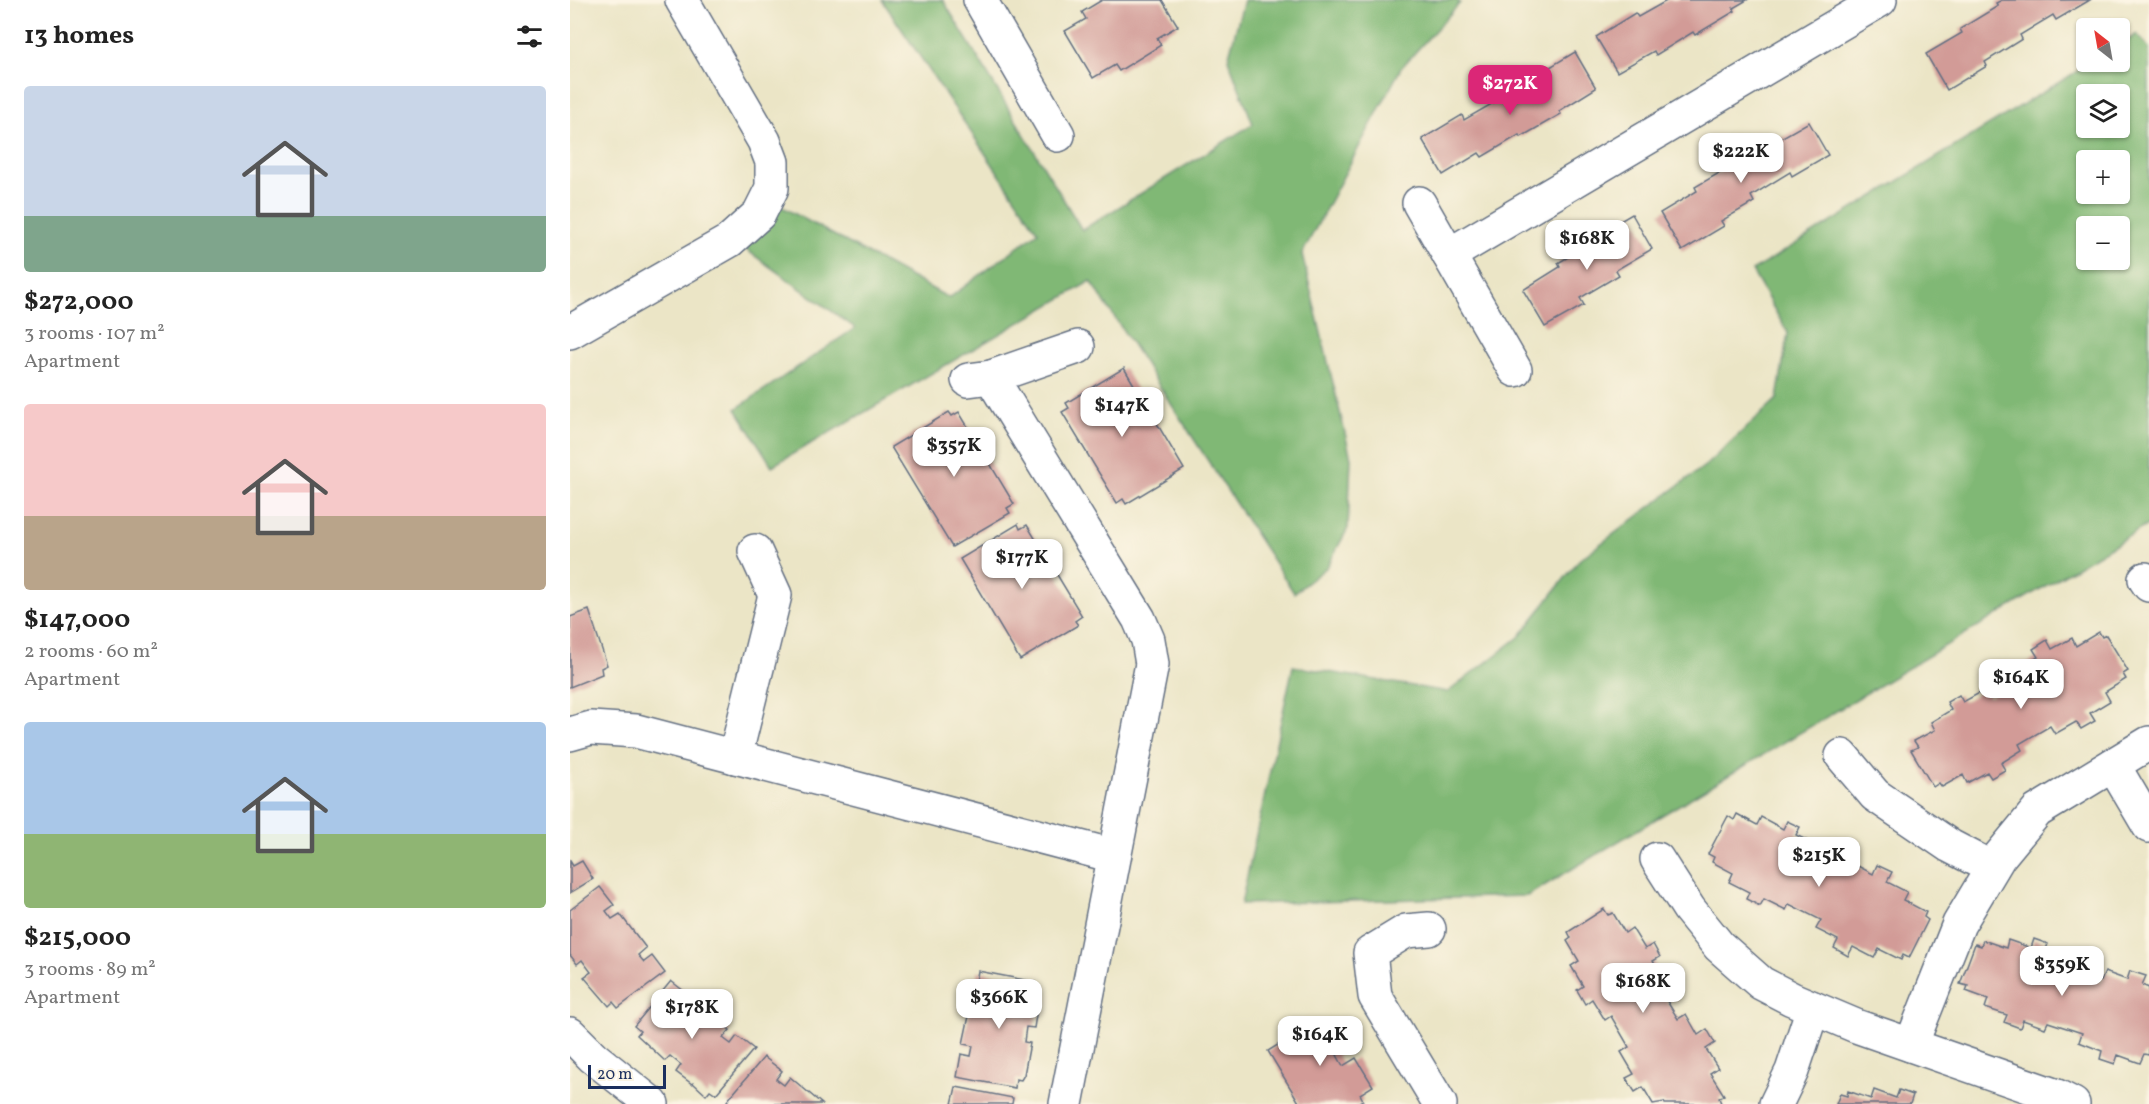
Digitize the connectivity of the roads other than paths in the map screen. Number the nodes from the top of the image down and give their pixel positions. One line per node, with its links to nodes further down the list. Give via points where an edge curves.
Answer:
1 (682, 0): 7 (street, via 764,141 772,162 772,188 759,214 729,241)
2 (980, 0): 4 (street)
3 (1880, 0): 6 (street)
4 (1058, 135)
5 (1419, 203): 6 (street)
6 (1449, 255): 9 (street)
7 (570, 332)
8 (1078, 347): 17 (street, via 980,379 1139,619 1148,640 1152,664)
9 (1515, 370)
10 (755, 551): 14 (street, via 775,595)
11 (570, 734): 14 (street, via 591,728 636,731)
12 (2149, 743): 15 (street)
13 (1842, 756): 19 (street, via 1875,795 1950,846)
14 (735, 757): 17 (street)
15 (2113, 765): 16 (street); 19 (street, via 2037,811)
16 (2149, 826)
17 (1114, 856): 25 (street)
18 (1656, 859): 21 (street, via 1719,946 1761,983)
19 (1992, 868): 23 (street, via 1959,924)
20 (1429, 929): 26 (street, via 1406,931 1370,953 1375,996)
21 (1813, 1008): 23 (street); 27 (street, via 1792,1071)
22 (570, 1034): 24 (street)
23 (1911, 1046): 28 (street)
24 (652, 1104)
25 (1066, 1104)
26 (1440, 1104)
27 (1776, 1104)
28 (2073, 1104)

